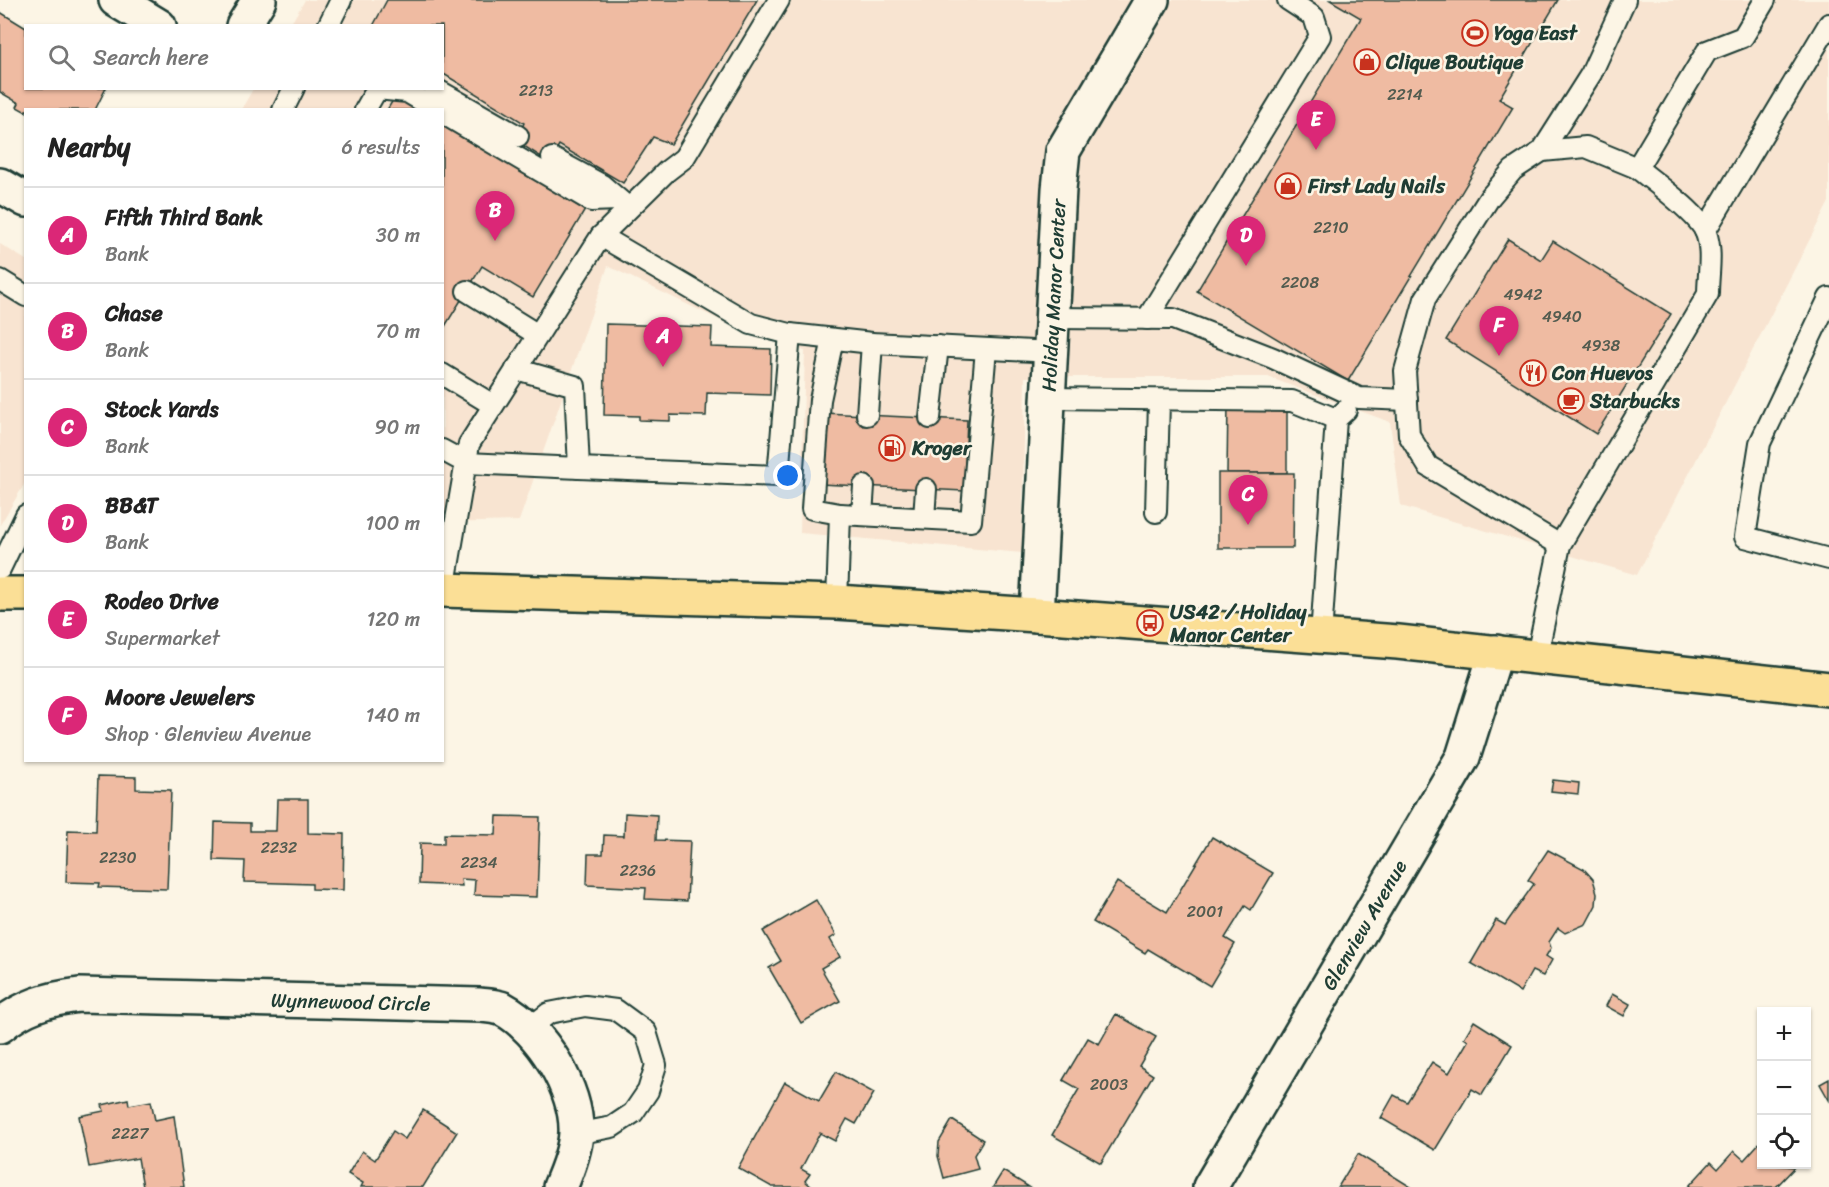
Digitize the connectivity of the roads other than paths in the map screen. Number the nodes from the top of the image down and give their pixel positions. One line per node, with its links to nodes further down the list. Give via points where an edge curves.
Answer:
1 (116, 0): 9 (street)
2 (259, 0): 10 (street)
3 (341, 0): 11 (lane)
4 (778, 0): 27 (lane, via 684,158)
5 (1152, 0): 34 (street, Holiday Manor Center, via 1063,151)
6 (1288, 0): 35 (lane, via 1314,17 1320,36)
7 (1625, 0): 22 (lane, via 1591,74)
8 (1765, 0): 24 (lane, via 1743,37 1707,51)
9 (156, 24)
10 (244, 24)
11 (329, 24)
12 (1829, 24): 28 (lane)
13 (293, 90): 17 (lane)
14 (376, 90): 18 (lane)
15 (387, 90): 19 (lane, via 407,92)
16 (438, 90): 21 (lane)
17 (284, 108)
18 (366, 108)
19 (434, 108)
20 (444, 113): 27 (lane, via 591,201)
21 (518, 136)
22 (1542, 151): 24 (lane, via 1586,147); 47 (lane, via 1514,170 1490,197 1425,299 1405,371)
23 (552, 158): 27 (lane, via 602,185)
24 (1637, 168): 28 (lane)
25 (0, 185): 26 (street)
26 (24, 199)
27 (624, 204): 29 (lane)
28 (1705, 231): 63 (lane, via 1708,294)
29 (601, 236): 36 (lane); 37 (lane, via 751,324)
30 (0, 280): 32 (lane)
31 (467, 291): 36 (lane)
32 (24, 295)
33 (1829, 298): 64 (lane, via 1760,443 1745,537)
34 (1054, 318): 35 (lane); 42 (street, Holiday Manor Center)
35 (1147, 319): 46 (lane, via 1184,324 1274,358)
36 (538, 334): 43 (lane)
37 (790, 334): 38 (lane); 55 (lane, via 778,476)
38 (833, 339): 39 (lane); 59 (lane, via 820,400 812,510)
39 (872, 343): 40 (lane); 50 (lane)
40 (938, 346): 41 (lane); 51 (lane)
41 (986, 349): 42 (lane); 61 (lane, via 971,521)
42 (1052, 352): 45 (street, Holiday Manor Center)
43 (516, 369): 49 (lane); 55 (lane, via 575,386)
44 (444, 375): 49 (lane)
45 (1049, 398): 48 (lane); 71 (street, Holiday Manor Center)
46 (1359, 398): 47 (lane); 52 (lane)
47 (1407, 400): 63 (lane, via 1409,435 1428,466)
48 (1159, 401): 52 (lane, via 1292,401); 58 (lane)
49 (493, 405): 54 (lane, via 469,444)
50 (867, 415)
51 (930, 418)
52 (1336, 419): 72 (lane)
53 (444, 451): 54 (lane)
54 (466, 463): 55 (lane); 66 (lane)
55 (579, 468)
56 (864, 486): 60 (lane)
57 (926, 489): 61 (lane)
58 (1156, 512)
59 (840, 514): 60 (lane); 70 (lane)
60 (862, 515): 61 (lane)
61 (924, 518)
62 (24, 519): 65 (lane)
63 (1560, 545): 74 (lane)
64 (1829, 559)
65 (0, 569)
66 (444, 584)
67 (444, 590): 70 (main road)
68 (0, 594): 69 (main road)
69 (24, 594)
70 (837, 602): 71 (main road)
71 (1037, 615): 72 (main road)
72 (1321, 636): 73 (main road)
73 (1496, 652): 74 (main road); 80 (street, Glenview Avenue, via 1463,757)
74 (1537, 656): 75 (main road)
75 (1829, 688)
76 (0, 1026): 77 (street, Wynnewood Circle, via 27,1007 79,995 480,1005 500,1008)
77 (527, 1030): 78 (street, Wynnewood Circle, via 559,1069 573,1110); 78 (lane, via 549,1013 585,1006 616,1010 646,1032 656,1065 638,1106 612,1127)
78 (576, 1134): 79 (street, Wynnewood Circle)
79 (560, 1187)
80 (1210, 1187)

